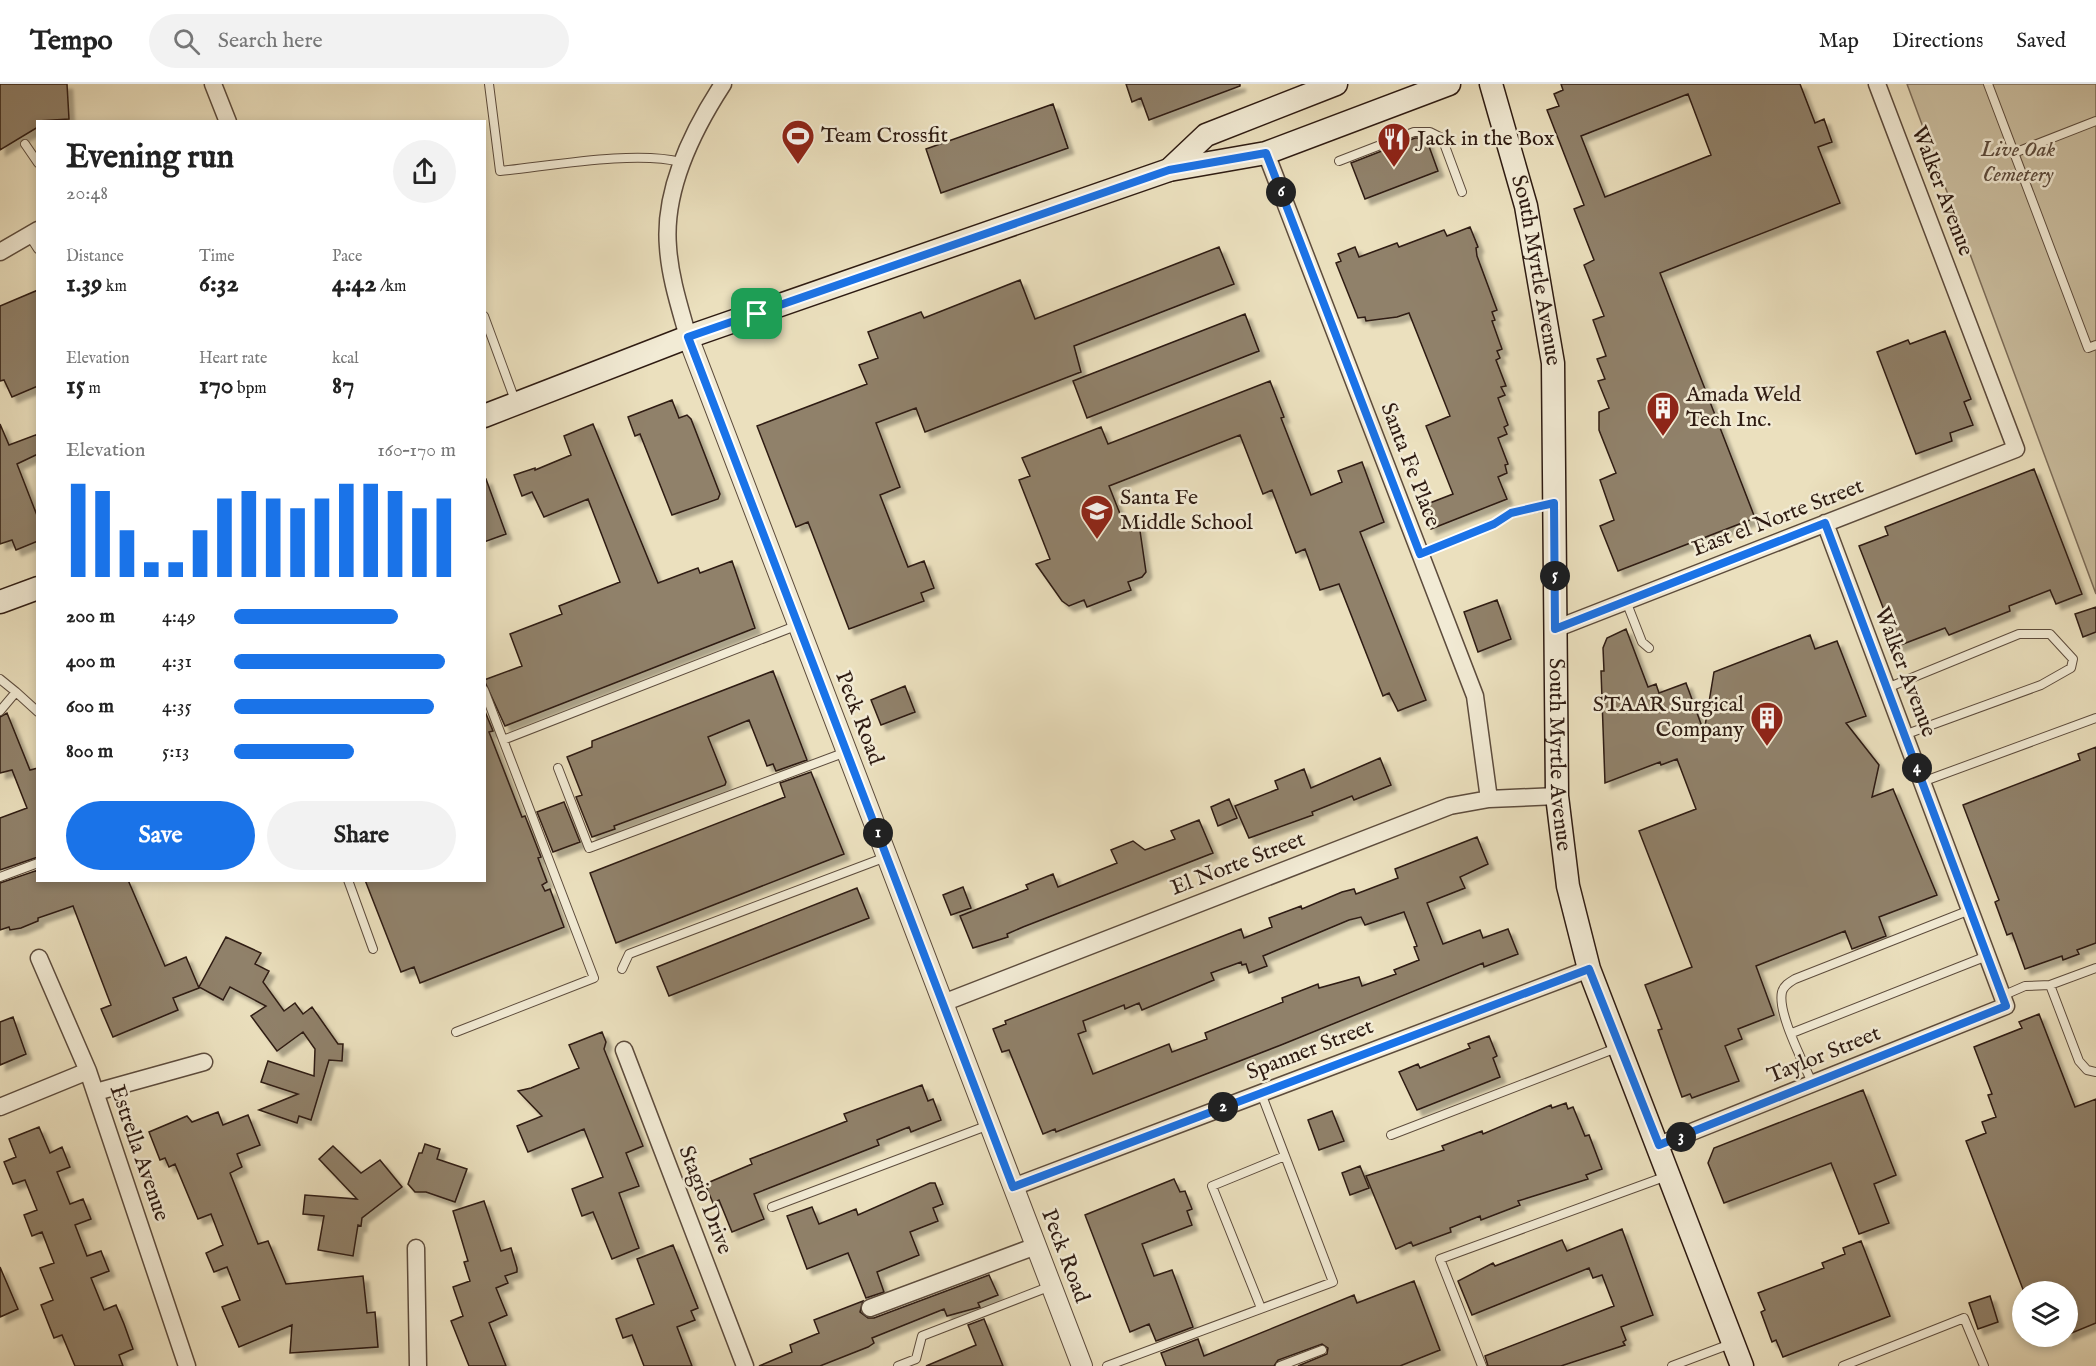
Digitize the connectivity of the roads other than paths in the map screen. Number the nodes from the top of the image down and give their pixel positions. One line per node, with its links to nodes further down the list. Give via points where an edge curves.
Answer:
1 (213, 84): 9 (street)
2 (489, 84): 15 (lane, via 500,171 638,158 662,157)
3 (723, 84): 15 (street, Peck Road, via 696,126)
4 (1336, 84): 17 (main road, via 1206,135)
5 (1449, 84): 12 (main road)
6 (1491, 84): 27 (main road, South Myrtle Avenue, via 1526,206 1553,363)
7 (1877, 84): 26 (street, Walker Avenue)
8 (1988, 84): 13 (lane)
9 (224, 120)
10 (2096, 121): 13 (lane)
11 (25, 144): 14 (lane)
12 (1266, 153): 17 (main road); 29 (street, Santa Fe Place)
13 (2014, 153): 23 (lane, via 2088,348)
14 (36, 160)
15 (681, 162): 22 (street, Peck Road, via 667,245)
16 (1339, 162): 18 (lane, via 1414,132 1430,132 1442,138)
17 (1169, 170): 22 (main road)
18 (1462, 192)
19 (35, 238): 20 (street)
20 (0, 252)
21 (486, 322): 24 (lane)
22 (688, 337): 24 (main road); 33 (street, Peck Road)
23 (2096, 345)
24 (516, 404): 25 (main road)
25 (486, 415)
26 (2016, 449): 28 (street, East el Norte Street)
27 (1554, 503): 29 (lane, via 1511,513 1494,524); 34 (main road, South Myrtle Avenue)
28 (1825, 523): 31 (street, East el Norte Street); 37 (street, Walker Avenue)
29 (1420, 554): 49 (street, Santa Fe Place, via 1475,696)
30 (36, 590): 32 (main road)
31 (1626, 601): 34 (street, East el Norte Street); 35 (lane, via 1642,642)
32 (0, 602)
33 (798, 625): 44 (lane); 45 (street, Peck Road)
34 (1555, 629): 48 (main road, South Myrtle Avenue)
35 (1649, 648)
36 (0, 679): 38 (lane)
37 (1887, 688): 43 (street, Walker Avenue); 43 (lane, via 2019,634 2050,634 2073,659 2071,668 2041,685)
38 (16, 692): 40 (lane); 41 (lane)
39 (486, 700): 44 (lane)
40 (36, 710)
41 (0, 711)
42 (2096, 718): 47 (lane)
43 (1904, 735): 47 (street, Walker Avenue)
44 (503, 740): 64 (lane, via 594,978)
45 (846, 752): 46 (lane, via 589,848); 50 (street, Peck Road)
46 (558, 768)
47 (1922, 782): 54 (street, Walker Avenue)
48 (1557, 796): 49 (street, El Norte Street); 60 (main road, South Myrtle Avenue, via 1568,886)
49 (1489, 799): 63 (street, El Norte Street, via 1439,810)
50 (886, 857): 59 (lane, via 629,954); 63 (street, Peck Road)
51 (36, 864): 52 (lane)
52 (0, 877)
53 (349, 882): 55 (lane)
54 (1970, 910): 56 (street, Walker Avenue); 65 (lane, via 1795,979 1785,986 1782,999)
55 (373, 950)
56 (1988, 956): 62 (street, Walker Avenue); 65 (lane)
57 (39, 958): 69 (street, Estrella Avenue)
58 (2096, 968): 61 (lane)
59 (622, 969)
60 (1589, 969): 66 (main road, South Myrtle Avenue); 73 (street, Spanner Street)
61 (2050, 984): 62 (lane, via 2025,986); 70 (lane, via 2079,1061 2087,1070)
62 (2004, 1001): 71 (street, Taylor Street)
63 (943, 1003): 75 (street, Peck Road)
64 (456, 1032)
65 (1792, 1033): 71 (lane)
66 (1619, 1047): 76 (lane); 77 (main road, South Myrtle Avenue)
67 (624, 1050): 91 (street, Stagio Drive)
68 (204, 1062): 72 (street)
69 (88, 1071): 72 (street, Estrella Avenue); 74 (street)
70 (2096, 1072)
71 (1812, 1083): 77 (street, Taylor Street)
72 (96, 1092): 89 (street, Estrella Avenue)
73 (1261, 1093): 78 (lane); 80 (street, Spanner Street)
74 (0, 1107)
75 (989, 1124): 80 (street, Peck Road); 81 (lane)
76 (1391, 1136)
77 (1659, 1145): 79 (main road, South Myrtle Avenue)
78 (1285, 1156): 86 (lane, via 1212,1186); 86 (lane, via 1333,1282)
79 (1670, 1175): 87 (main road, South Myrtle Avenue); 96 (lane, via 1440,1259)
80 (1013, 1187): 82 (street, Peck Road)
81 (772, 1207)
82 (1035, 1246): 84 (street, Peck Road); 85 (street)
83 (416, 1248): 90 (street)
84 (1052, 1286): 92 (lane, via 922,1336 916,1359); 93 (street, Peck Road)
85 (870, 1308)
86 (1261, 1308): 94 (lane)
87 (1733, 1343): 97 (lane); 98 (main road, South Myrtle Avenue)
88 (1322, 1350): 95 (lane)
89 (187, 1366)
90 (418, 1366)
91 (745, 1366)
92 (898, 1366)
93 (1082, 1366)
94 (1107, 1366)
95 (1280, 1366)
96 (1482, 1366)
97 (1672, 1366)
98 (1742, 1366)
99 (1843, 1366): 100 (lane, via 1964,1317)
100 (1984, 1366)

